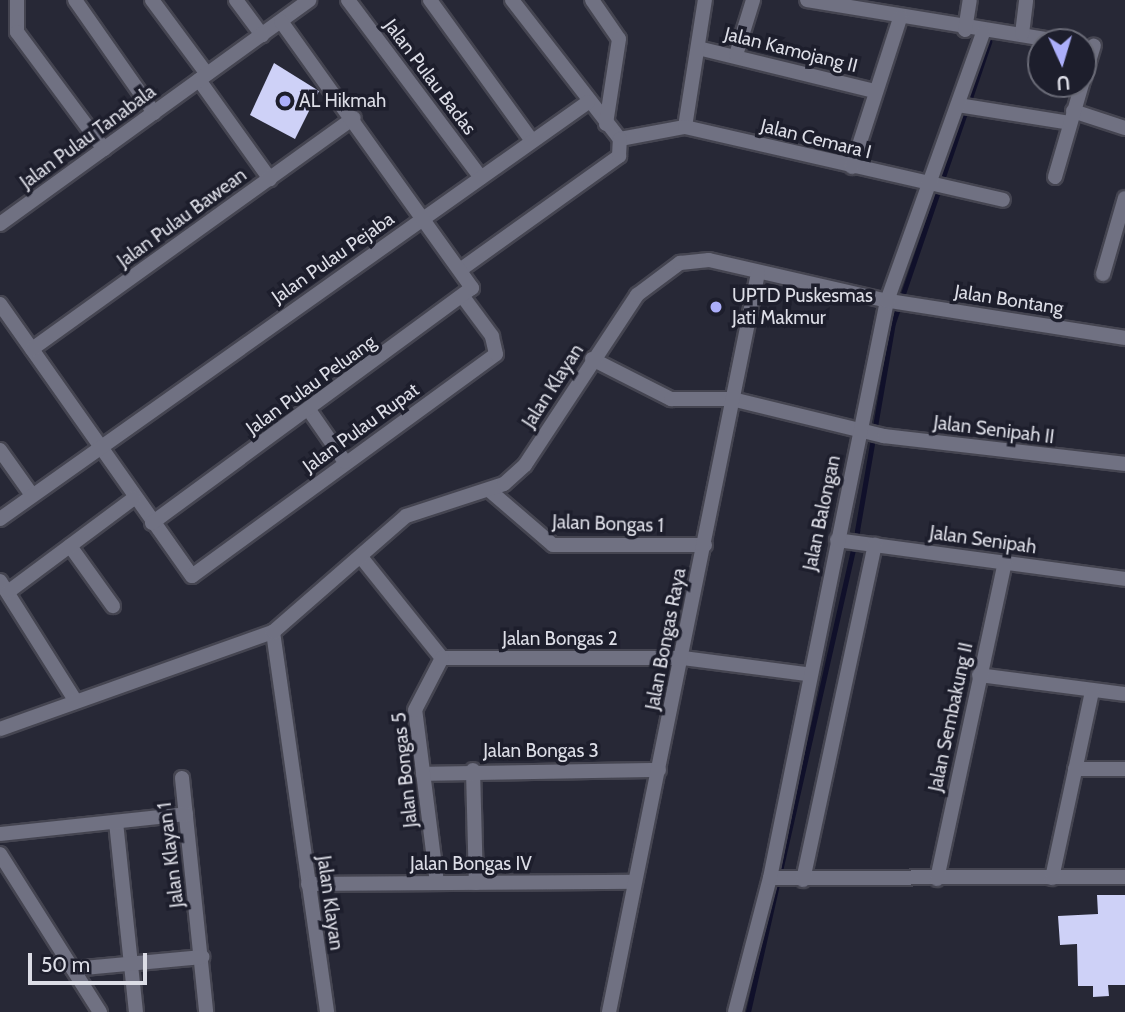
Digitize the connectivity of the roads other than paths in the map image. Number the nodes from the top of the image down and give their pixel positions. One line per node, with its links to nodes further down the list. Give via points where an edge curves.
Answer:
1 (17, 0): 38 (street, via 17,32)
2 (75, 0): 30 (street)
3 (152, 0): 25 (street)
4 (236, 0): 21 (street)
5 (309, 0): 17 (street, Jalan Pulau Tanabala)
6 (348, 0): 40 (street, Jalan Pulau Badas)
7 (430, 0): 37 (street)
8 (512, 0): 28 (street)
9 (592, 0): 33 (street, via 619,39)
10 (705, 0): 23 (street)
11 (753, 0): 24 (street)
12 (807, 0): 15 (street)
13 (970, 0): 18 (street)
14 (1026, 0): 20 (street)
15 (829, 2): 16 (street)
16 (900, 18): 18 (street); 26 (street)
17 (281, 21): 21 (street, Jalan Pulau Tanabala); 32 (street)
18 (965, 30): 19 (street)
19 (983, 33): 20 (street); 29 (street, Jalan Balongan)
20 (1022, 34): 22 (street)
21 (262, 35): 25 (street, Jalan Pulau Tanabala)
22 (1027, 35)
23 (698, 48): 24 (street, Jalan Kamojang II); 34 (street)
24 (736, 55): 26 (street, Jalan Kamojang II)
25 (203, 77): 30 (street, Jalan Pulau Tanabala); 42 (street)
26 (874, 91): 39 (street)
27 (1078, 98): 31 (street)
28 (588, 102): 33 (street); 37 (street, Jalan Pulau Pejaba)
29 (964, 106): 31 (street); 43 (street, Jalan Balongan)
30 (154, 113): 38 (street, Jalan Pulau Tanabala)
31 (1072, 117): 35 (street); 41 (street)
32 (354, 118): 42 (street, Jalan Pulau Bawean); 46 (street)
33 (606, 124): 36 (street)
34 (685, 127): 36 (street, Jalan Cemara I); 39 (street, Jalan Cemara I)
35 (1125, 128)
36 (620, 139): 48 (street, via 619,156)
37 (532, 141): 40 (street, Jalan Pulau Pejaba)
38 (104, 149): 47 (street, Jalan Pulau Tanabala)
39 (852, 167): 43 (street, Jalan Cemara I)
40 (481, 177): 46 (street, Jalan Pulau Pejaba)
41 (1055, 177)
42 (270, 178): 55 (street, Jalan Pulau Bawean)
43 (935, 188): 45 (street, Jalan Cemara I); 52 (street, Jalan Balongan)
44 (1125, 198): 50 (street)
45 (1003, 200)
46 (421, 219): 48 (street); 60 (street, Jalan Pulau Pejaba)
47 (0, 224)
48 (460, 270): 51 (street, via 472,285)
49 (758, 273): 52 (street, Jalan Klayan); 56 (street, Jalan Klayan, via 709,260 666,269 637,295); 57 (street, Jalan Bongas Raya)
50 (1102, 274)
51 (464, 297): 58 (street, Jalan Pulau Peluang); 62 (street, Jalan Pulau Rupat, via 492,336 496,354)
52 (896, 302): 54 (street, Jalan Bontang); 59 (street, Jalan Balongan)
53 (0, 304): 55 (street)
54 (1125, 338)
55 (32, 349): 60 (street)
56 (592, 359): 57 (street, Jalan Senipah II, via 653,395); 64 (street, Jalan Klayan, via 526,465)
57 (732, 399): 59 (street, Jalan Senipah II); 71 (street, Jalan Bongas Raya)
58 (309, 410): 62 (street); 68 (street, Jalan Pulau Peluang)
59 (864, 432): 63 (street, Jalan Senipah II); 69 (street, Jalan Balongan)
60 (100, 446): 65 (street, Jalan Pulau Pejaba); 66 (street)
61 (0, 450): 65 (street)
62 (345, 462): 68 (street, Jalan Pulau Rupat, via 195,573 187,572)
63 (1125, 464)
64 (489, 490): 71 (street, Jalan Bongas 1, via 552,545); 73 (street, Jalan Klayan, via 406,516)
65 (32, 495): 67 (street, Jalan Pulau Pejaba)
66 (134, 498): 68 (street); 70 (street)
67 (0, 519)
68 (152, 523)
69 (842, 541): 72 (street, Jalan Senipah); 81 (street, Jalan Balongan)
70 (70, 545): 76 (street); 77 (street)
71 (705, 545): 80 (street, Jalan Bongas Raya)
72 (872, 545): 74 (street, Jalan Senipah); 101 (street)
73 (361, 557): 78 (street, Jalan Klayan); 79 (street)
74 (1004, 563): 75 (street, Jalan Senipah); 82 (street, Jalan Sembakung II)
75 (1125, 579)
76 (4, 586): 85 (street)
77 (113, 606)
78 (273, 632): 85 (street, Jalan Klayan); 105 (street, Jalan Klayan)
79 (442, 658): 80 (street, Jalan Bongas 2); 91 (street, Jalan Bongas 5, via 415,710)
80 (682, 658): 81 (street, Jalan Bongas 2); 90 (street, Jalan Bongas Raya)
81 (807, 674): 98 (street, Jalan Balongan)
82 (979, 675): 83 (street); 100 (street, Jalan Sembakung II)
83 (1092, 691): 84 (street); 87 (street)
84 (1125, 694)
85 (75, 699): 86 (street, Jalan Klayan)
86 (1, 725)
87 (1074, 769): 88 (street); 99 (street)
88 (1125, 769)
89 (472, 770): 90 (street, Jalan Bongas 3); 91 (street, Jalan Bongas 3); 104 (street)
90 (659, 770): 102 (street, Jalan Bongas Raya)
91 (423, 774): 103 (street, Jalan Bongas 5)
92 (182, 778): 93 (street, Jalan Klayan 1)
93 (186, 814): 94 (street); 106 (street, Jalan Klayan 1)
94 (116, 822): 95 (street); 107 (street)
95 (0, 834)
96 (0, 854): 108 (street)
97 (1125, 877): 99 (street)
98 (772, 878): 101 (street); 114 (street, Jalan Balongan)
99 (1052, 878): 100 (street)
100 (937, 879): 101 (street)
101 (797, 880)
102 (634, 882): 104 (street, Jalan Bongas IV); 113 (street, Jalan Bongas Raya)
103 (437, 883): 104 (street, Jalan Bongas IV); 105 (street, Jalan Bongas IV)
104 (477, 883)
105 (308, 884): 112 (street, Jalan Klayan)
106 (202, 957): 107 (street); 111 (street, Jalan Klayan 1)
107 (130, 963): 108 (street); 110 (street)
108 (73, 969): 109 (street)
109 (100, 1012)
110 (136, 1012)
111 (206, 1012)
112 (327, 1012)
113 (609, 1012)
114 (735, 1012)

